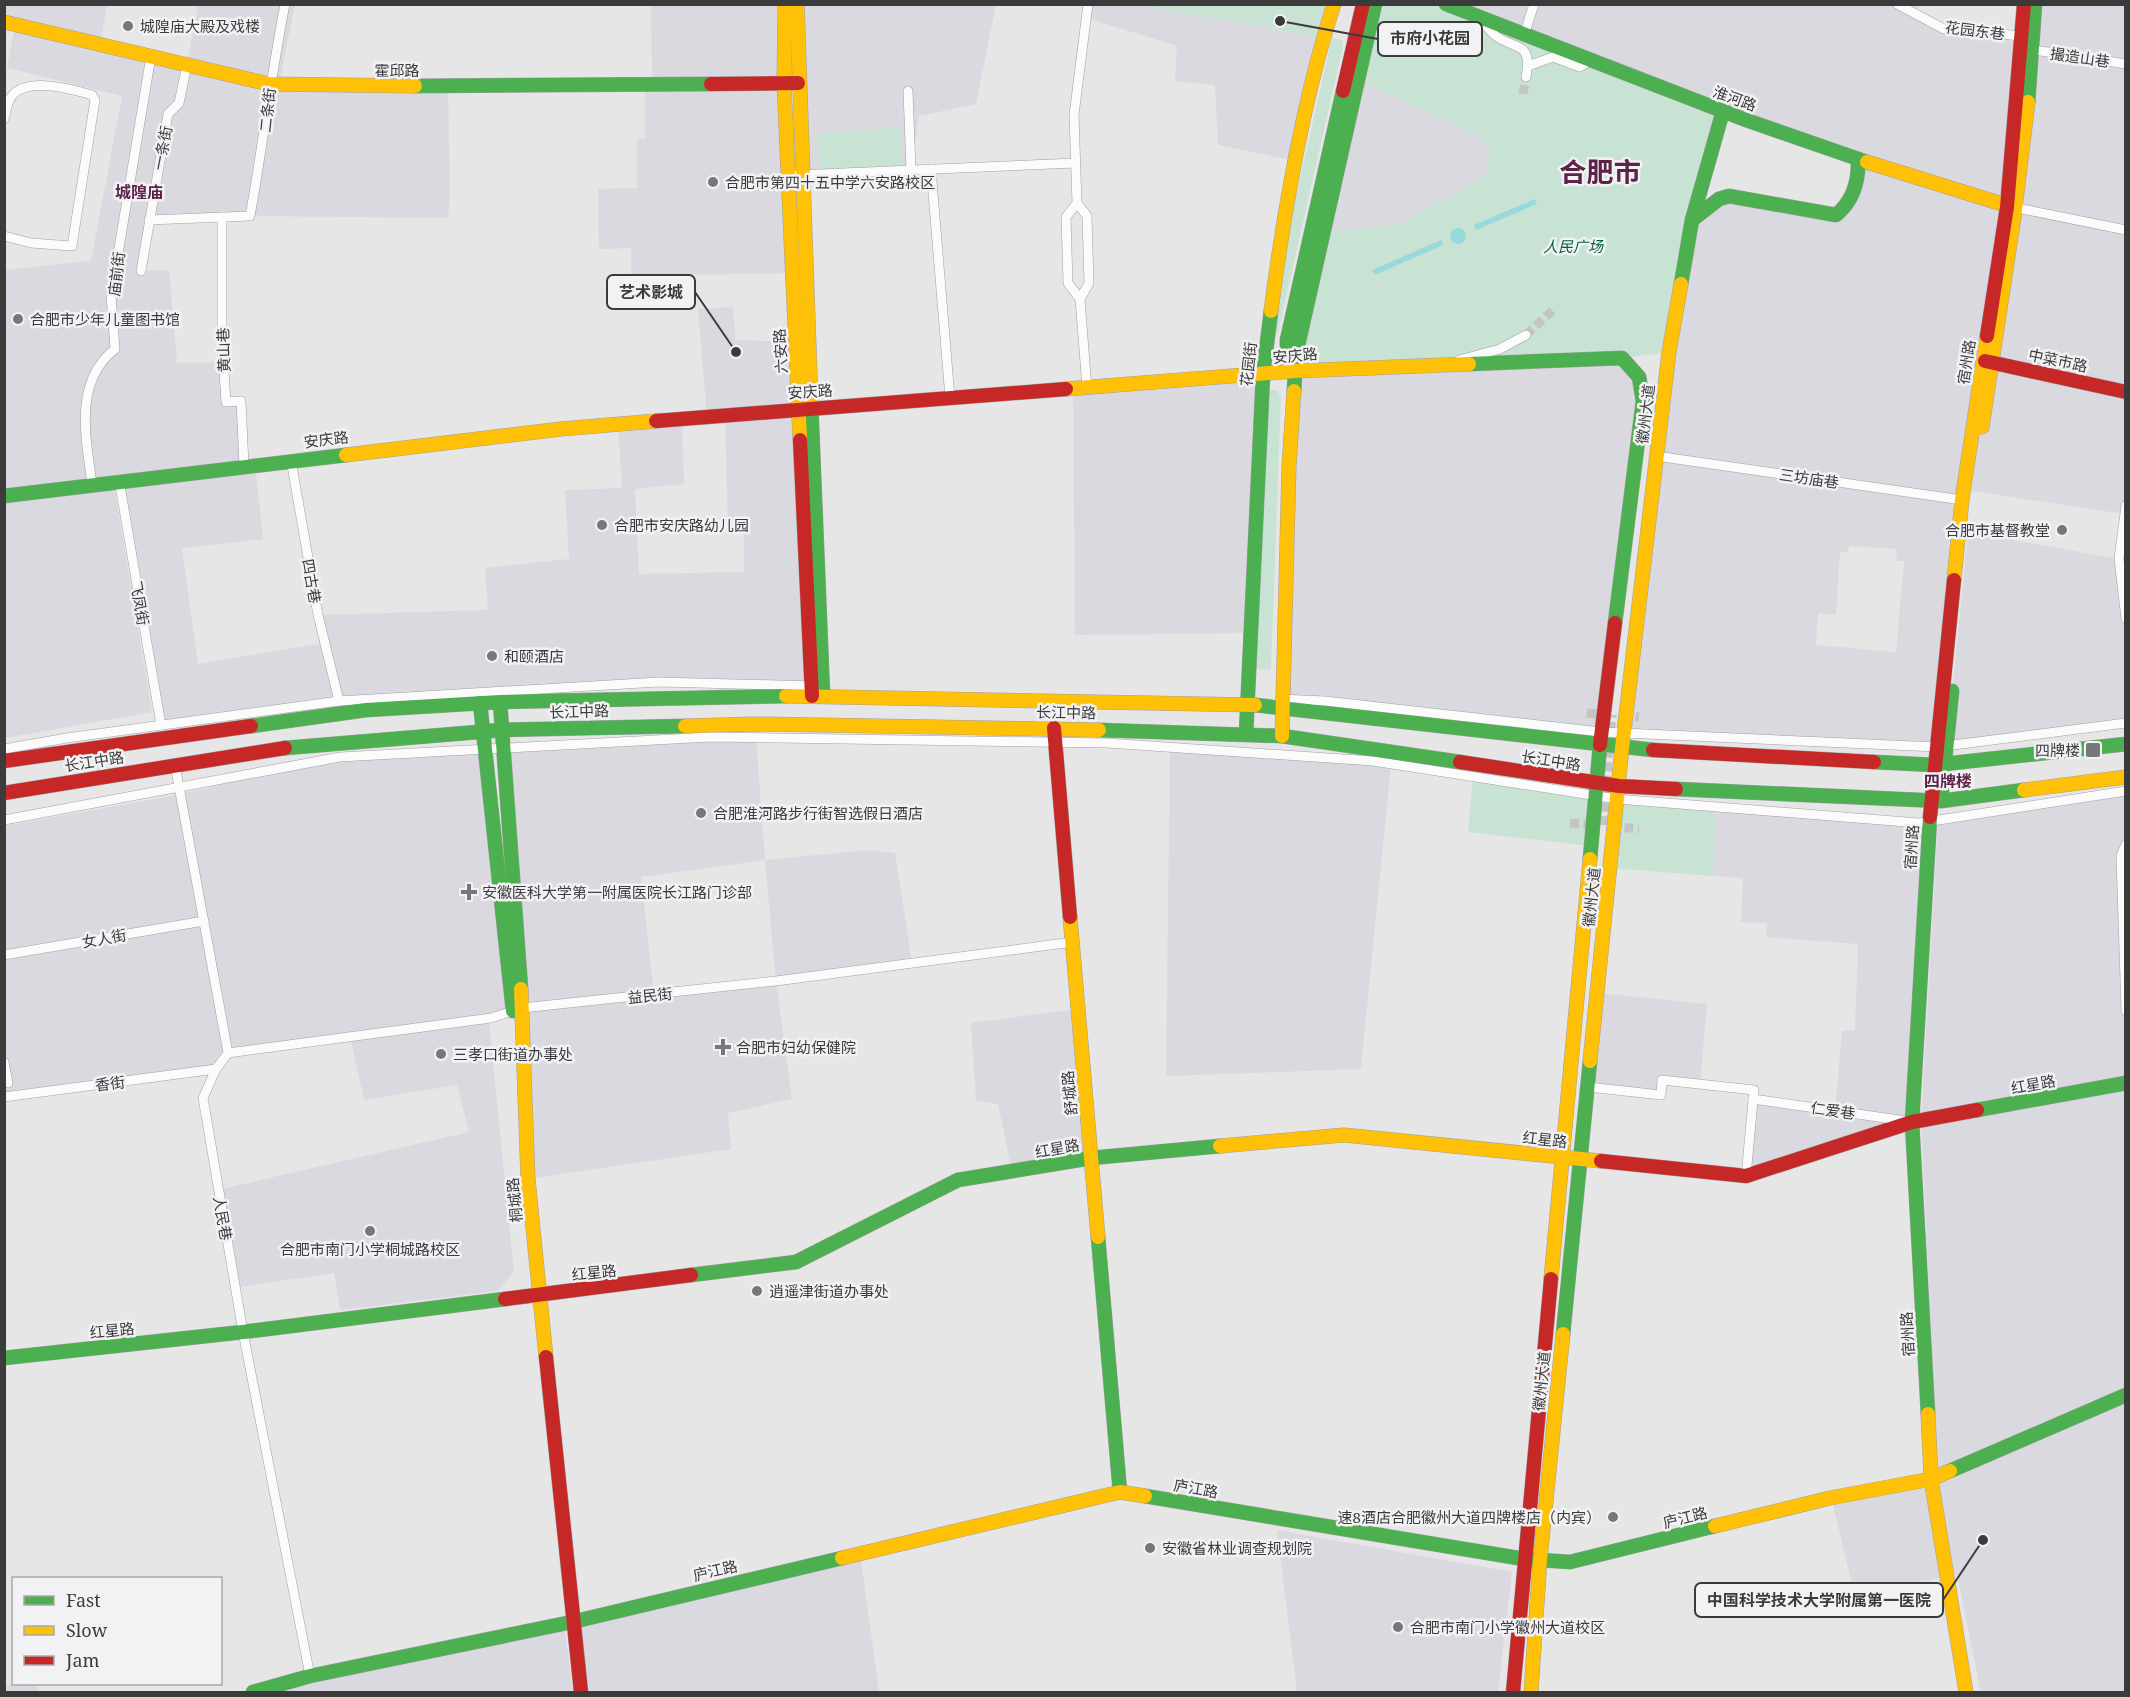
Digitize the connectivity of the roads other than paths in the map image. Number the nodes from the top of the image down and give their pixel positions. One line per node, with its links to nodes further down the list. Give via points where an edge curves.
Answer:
1 (285, 4): 24 (street, 二条街)
2 (785, 4): 23 (main road, 六安路)
3 (797, 4): 23 (main road, 六安路)
4 (1088, 4): 29 (street, via 1074,116)
5 (1334, 4): 47 (main road, 花园街, via 1296,161)
6 (1364, 4): 46 (main road, via 1287,340)
7 (1375, 4): 46 (main road)
8 (1534, 4): 14 (street)
9 (1897, 4): 15 (street, 花园东巷, via 1944,29)
10 (2024, 4): 15 (main road, 宿州路)
11 (2035, 4): 16 (main road, 宿州路)
12 (1450, 6): 14 (main road, 淮河路); 21 (street, via 1488,26 1496,36 1519,45)
13 (4, 22): 17 (main road, 霍邱路)
14 (1524, 34): 18 (main road, 淮河路)
15 (2022, 36): 34 (main road, 宿州路)
16 (2034, 50): 20 (street, 撮造山巷); 34 (main road, 宿州路)
17 (151, 56): 19 (main road, 霍邱路); 56 (street, 庙前街, via 111,296 115,349 91,379 86,404 85,432)
18 (1591, 60): 21 (street, via 1580,67 1553,57); 26 (main road, 淮河路)
19 (187, 64): 24 (main road, 霍邱路); 36 (street, 一条街, via 179,103 168,114)
20 (2126, 64)
21 (1528, 66): 22 (street)
22 (1526, 77)
23 (791, 83): 24 (main road, 霍邱路, via 347,87); 32 (main road, 六安路)
24 (269, 84): 35 (street, 二条街, via 267,121 250,216)
25 (908, 91): 31 (street)
26 (1723, 111): 28 (main road, 淮河路); 37 (main road, 徽州大道)
27 (4, 119): 39 (street, via 16,91 33,86 73,89 92,94 95,100 72,246)
28 (1858, 159): 34 (main road, 淮河路); 37 (main road, via 1860,172 1846,208 1836,215 1729,196 1719,198)
29 (1076, 163): 30 (street); 33 (street)
30 (931, 169): 31 (street); 50 (street)
31 (911, 170): 32 (street)
32 (795, 175): 51 (main road, 六安路)
33 (1077, 203): 41 (street, via 1087,216 1089,283); 41 (street, via 1066,217 1068,283)
34 (2012, 208): 38 (street); 44 (main road, 宿州路)
35 (222, 217): 36 (street); 54 (street, 黄山巷, via 226,402 241,401)
36 (149, 220): 40 (street, 一条街)
37 (1692, 220): 52 (main road, 徽州大道)
38 (2126, 230)
39 (4, 236)
40 (141, 271)
41 (1080, 299): 48 (street)
42 (1526, 335): 45 (street, via 1500,349)
43 (1622, 358): 45 (main road, 安庆路); 75 (main road, 徽州大道, via 1639,376 1643,401)
44 (1988, 362): 49 (main road, 中菜市路); 58 (main road, 宿州路); 78 (main road, 宿州路)
45 (1451, 363): 46 (main road, 安庆路)
46 (1294, 371): 47 (main road, 安庆路); 66 (main road)
47 (1263, 375): 48 (main road, 安庆路); 62 (main road, 花园街)
48 (1087, 388): 50 (main road, 安庆路)
49 (2126, 392)
50 (950, 398): 51 (main road, 安庆路)
51 (806, 408): 53 (main road, 安庆路, via 526,432); 61 (main road, 六安路)
52 (1656, 456): 58 (street, 三坊庙巷); 73 (main road, 徽州大道)
53 (291, 460): 54 (main road, 安庆路); 63 (street, 四古巷, via 318,615)
54 (244, 465): 55 (main road, 安庆路)
55 (119, 480): 56 (main road, 安庆路); 68 (street, 飞凤街)
56 (92, 484): 57 (main road, 安庆路)
57 (4, 496)
58 (1962, 500): 78 (main road, 宿州路)
59 (2126, 506): 60 (street, via 2120,560)
60 (2126, 619)
61 (817, 691): 62 (main road, 长江中路); 63 (street, via 659,682); 64 (main road, 长江中路)
62 (1247, 700): 66 (main road, 长江中路); 72 (main road, 花园街)
63 (339, 701): 68 (street)
64 (500, 702): 65 (main road, 长江中路); 70 (main road, 桐城路)
65 (480, 703): 71 (main road, 桐城路); 83 (main road, 长江中路, via 304,717)
66 (1283, 703): 74 (main road); 75 (main road, 长江中路)
67 (2126, 723): 78 (street)
68 (161, 725): 80 (street)
69 (1054, 728): 70 (main road, 长江中路, via 755,724); 72 (main road, 长江中路); 76 (main road, 舒城路)
70 (502, 730): 71 (main road, 长江中路); 81 (main road, 桐城路)
71 (484, 732): 82 (main road, 桐城路); 84 (main road, 长江中路, via 308,744)
72 (1246, 734): 74 (main road, 长江中路)
73 (1624, 734): 75 (street); 78 (street); 79 (main road, 徽州大道)
74 (1282, 736): 88 (main road, 长江中路)
75 (1600, 739): 79 (main road, 长江中路); 88 (main road, 徽州大道)
76 (1056, 742): 81 (street, via 710,737); 88 (street, via 1373,761); 97 (main road, 舒城路)
77 (2126, 744): 85 (main road, 长江中路)
78 (1942, 747): 85 (main road, 宿州路)
79 (1622, 748): 85 (main road, 长江中路); 91 (main road, 徽州大道)
80 (4, 749)
81 (504, 749): 82 (street); 99 (main road, 桐城路)
82 (486, 750): 87 (street, via 340,757); 99 (main road, 桐城路)
83 (4, 761)
84 (175, 765): 87 (street); 90 (main road, 长江中路)
85 (1940, 765): 92 (main road, 宿州路)
86 (2126, 777): 92 (main road, 长江中路)
87 (179, 788): 93 (street); 96 (street)
88 (1595, 789): 91 (main road, 长江中路); 110 (main road, 徽州大道)
89 (2126, 791): 94 (street)
90 (4, 793)
91 (1618, 793): 92 (main road, 长江中路); 94 (street); 106 (main road, 徽州大道)
92 (1936, 800): 94 (main road, 宿州路)
93 (4, 820)
94 (1934, 822): 109 (main road, 宿州路)
95 (2126, 844): 100 (street, via 2121,856)
96 (204, 921): 98 (street, 女人街); 101 (street)
97 (1073, 942): 99 (street, 益民街); 111 (main road, 舒城路)
98 (4, 955)
99 (517, 1010): 101 (street, 益民街, via 491,1018); 114 (main road, 桐城路)
100 (2126, 1011)
101 (228, 1053): 103 (street, 人民巷)
102 (5, 1066): 104 (street)
103 (216, 1069): 107 (street, 香街); 115 (street, 人民巷, via 203,1098)
104 (8, 1083)
105 (2126, 1083): 109 (main road, 红星路)
106 (1588, 1087): 108 (street, via 1661,1095 1662,1080 1754,1090); 112 (main road, 徽州大道)
107 (4, 1096)
108 (1753, 1099): 109 (street, 仁爱巷); 113 (street)
109 (1916, 1121): 113 (main road, 红星路); 118 (main road, 宿州路)
110 (1561, 1157): 111 (main road, 红星路, via 1344,1135); 112 (main road, 红星路); 120 (main road, 徽州大道)
111 (1091, 1158): 114 (main road, 红星路, via 958,1180 796,1262); 119 (main road, 舒城路)
112 (1581, 1159): 113 (main road, 红星路); 121 (main road, 徽州大道)
113 (1746, 1176)
114 (535, 1295): 115 (main road, 红星路); 122 (main road, 桐城路)
115 (243, 1332): 116 (main road, 红星路); 123 (street, 人民巷)
116 (4, 1358)
117 (2126, 1395): 118 (main road, 庐江路)
118 (1934, 1478): 121 (main road, 庐江路, via 1830,1498 1570,1562); 129 (main road, 宿州路); 130 (main road, 宿州路)
119 (1120, 1492): 120 (main road, 庐江路); 122 (main road, 庐江路)
120 (1524, 1559): 121 (main road, 庐江路); 127 (main road, 徽州大道)
121 (1540, 1560): 128 (main road, 徽州大道)
122 (568, 1622): 123 (main road, 庐江路); 125 (main road, 桐城路); 126 (main road, 桐城路)
123 (310, 1676): 124 (main road, 庐江路)
124 (253, 1692)
125 (573, 1692)
126 (581, 1692)
127 (1513, 1692)
128 (1531, 1692)
129 (1966, 1692)
130 (1972, 1692)

